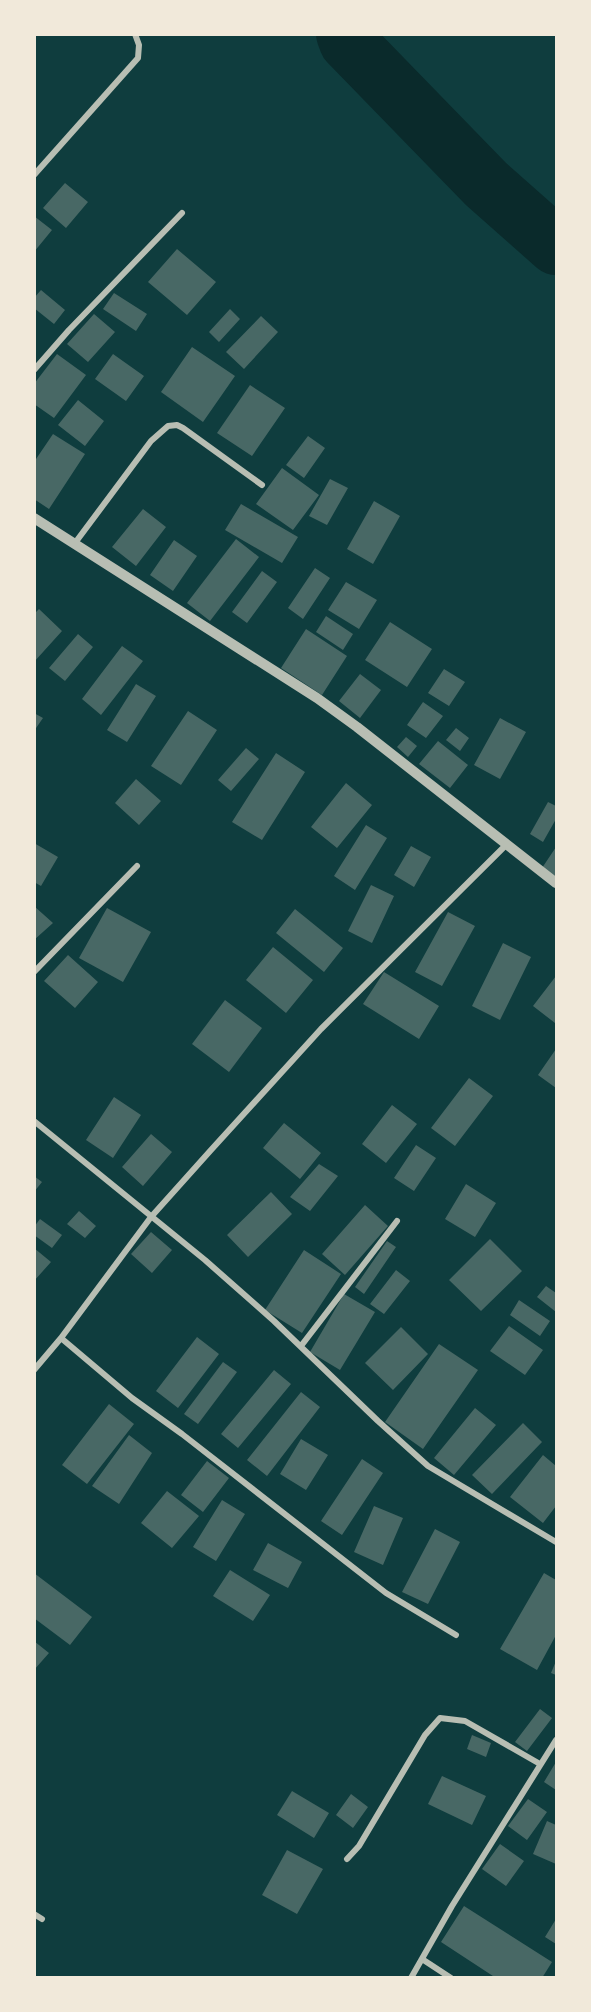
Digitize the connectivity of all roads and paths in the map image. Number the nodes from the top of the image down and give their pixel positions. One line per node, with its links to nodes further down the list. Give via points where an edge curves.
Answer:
1 (135, 34): 2 (street, via 138,58)
2 (34, 175)
3 (182, 213): 4 (street)
4 (34, 370)
5 (262, 485): 7 (street, via 183,428 168,426 151,441)
6 (34, 518): 7 (street)
7 (75, 543): 8 (street, via 357,726)
8 (507, 843): 10 (street); 13 (street, via 321,1029)
9 (137, 866): 11 (street)
10 (556, 883)
11 (34, 972)
12 (34, 1121): 13 (street)
13 (151, 1218): 15 (street); 16 (street, via 205,1260)
14 (397, 1221): 16 (street)
15 (61, 1338): 17 (street); 19 (street, via 132,1398 386,1593)
16 (301, 1346): 18 (street, via 428,1466)
17 (34, 1370)
18 (556, 1542)
19 (456, 1635)
20 (556, 1740): 21 (street)
21 (540, 1764): 22 (street, via 465,1721 440,1718 425,1735); 25 (street)
22 (347, 1859)
23 (34, 1914): 24 (street)
24 (42, 1919)
25 (422, 1959): 26 (street); 27 (street)
26 (411, 1977)
27 (451, 1977)

